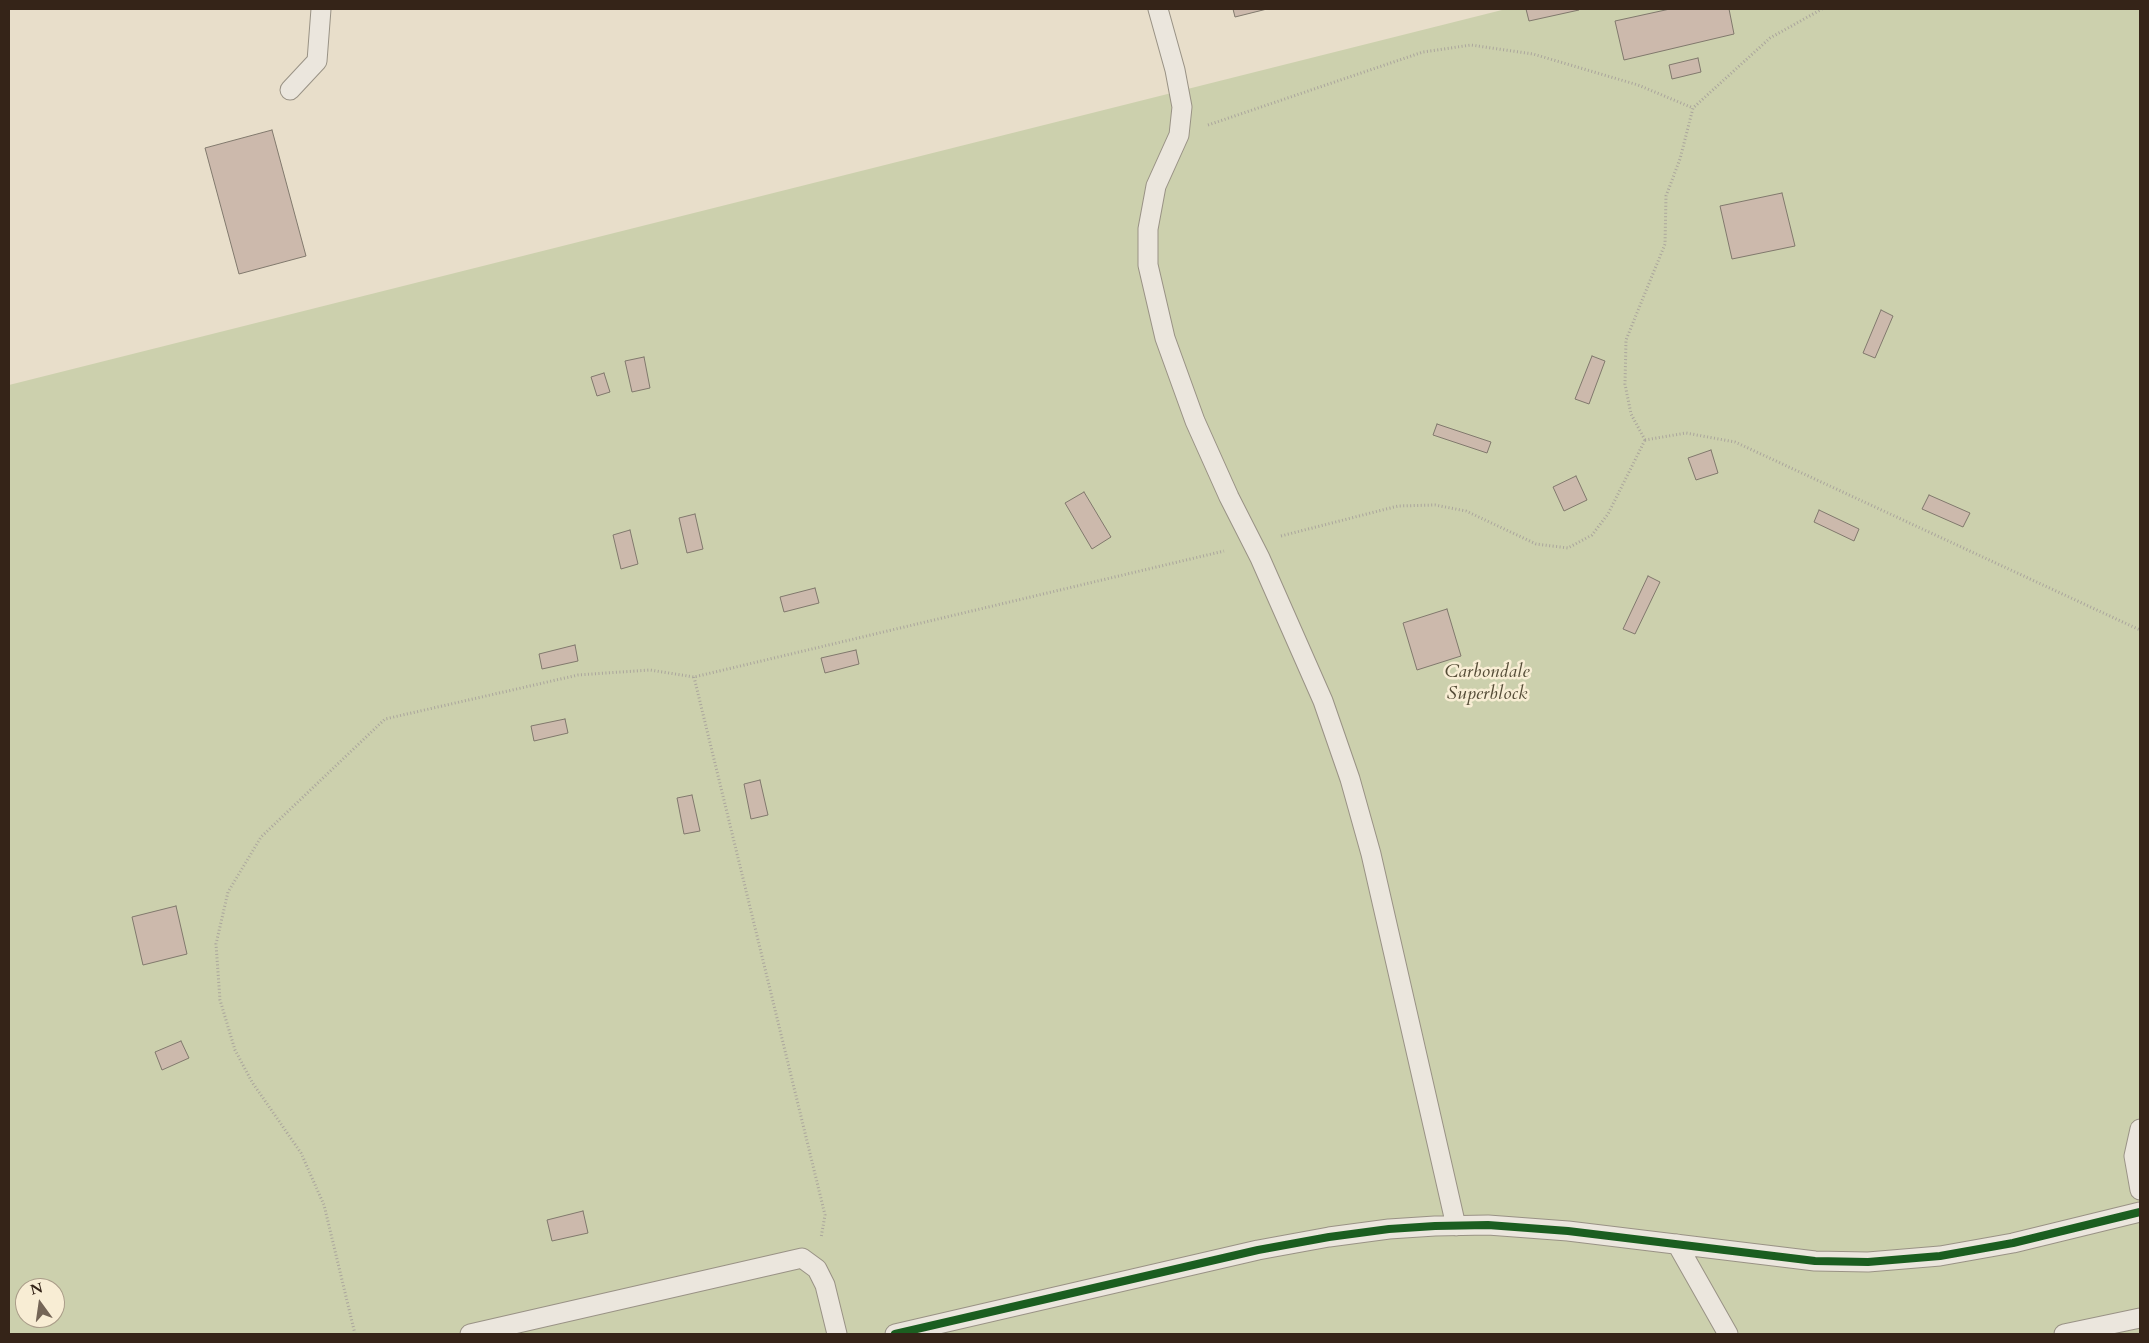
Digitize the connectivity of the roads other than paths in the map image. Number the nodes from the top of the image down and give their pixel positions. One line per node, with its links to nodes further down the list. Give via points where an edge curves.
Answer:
1 (320, 9): 3 (lane, via 317,61)
2 (1158, 9): 7 (lane, via 1182,107 1179,135 1156,186 1148,229 1148,265 1165,338 1195,421 1323,701 1350,779 1371,854)
3 (290, 90)
4 (2140, 1129): 5 (lane, via 2134,1156)
5 (2140, 1190)
6 (2140, 1212): 8 (lane, via 2013,1244 1940,1256 1868,1262 1815,1260)
7 (1456, 1226): 8 (lane, via 1488,1225); 12 (lane, via 1389,1229 1258,1250)
8 (1677, 1244): 13 (lane)
9 (2140, 1318): 14 (lane)
10 (470, 1334): 11 (lane, via 802,1258 817,1269 825,1285)
11 (838, 1334)
12 (895, 1334)
13 (1728, 1334)
14 (2064, 1334)

